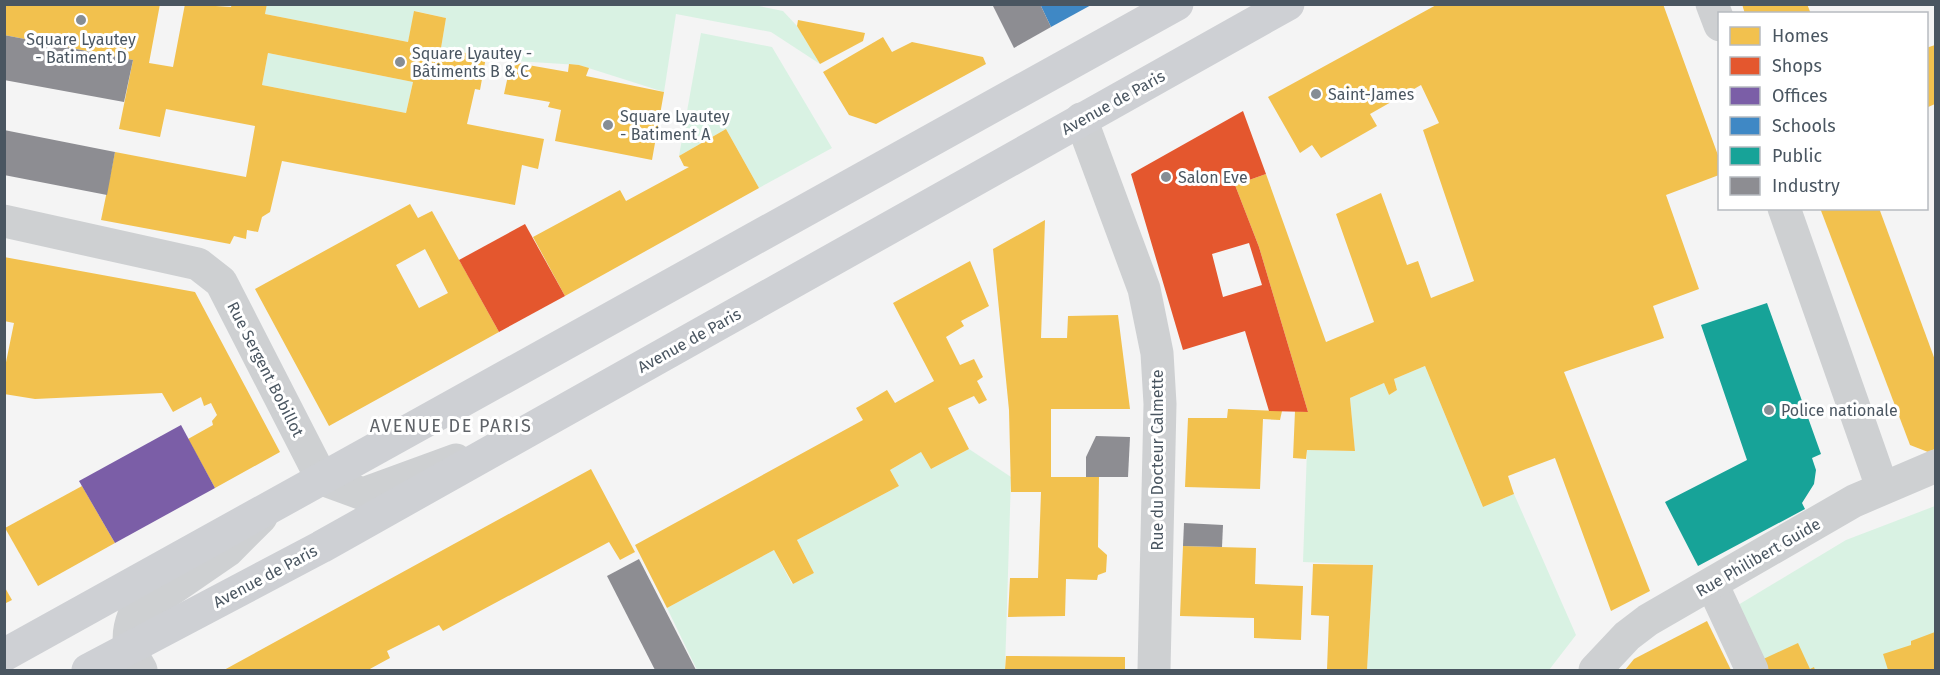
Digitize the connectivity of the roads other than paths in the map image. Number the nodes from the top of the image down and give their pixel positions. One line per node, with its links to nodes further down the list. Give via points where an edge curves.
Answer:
1 (1177, 4): 10 (main road)
2 (1288, 4): 5 (main road, Avenue de Paris)
3 (1712, 4): 4 (street)
4 (1718, 23)
5 (1081, 119): 8 (main road, Avenue de Paris); 17 (street, Rue du Docteur Calmette, via 1144,289 1157,353 1160,404)
6 (1785, 210): 11 (street)
7 (4, 221): 10 (street, Rue Sergent Bobillot, via 198,264 221,282)
8 (511, 440): 10 (street, via 363,494); 15 (main road, Avenue de Paris)
9 (1935, 466): 11 (street, Rue Philibert Guide)
10 (322, 479): 12 (main road)
11 (1882, 487): 13 (street, Rue Philibert Guide)
12 (271, 507): 14 (main road); 15 (street, via 227,551 134,615 128,631)
13 (1712, 584): 18 (street, Rue Philibert Guide, via 1641,625); 19 (street)
14 (4, 655)
15 (134, 659): 16 (main road, Avenue de Paris)
16 (88, 670)
17 (1154, 670)
18 (1595, 670)
19 (1752, 670)

